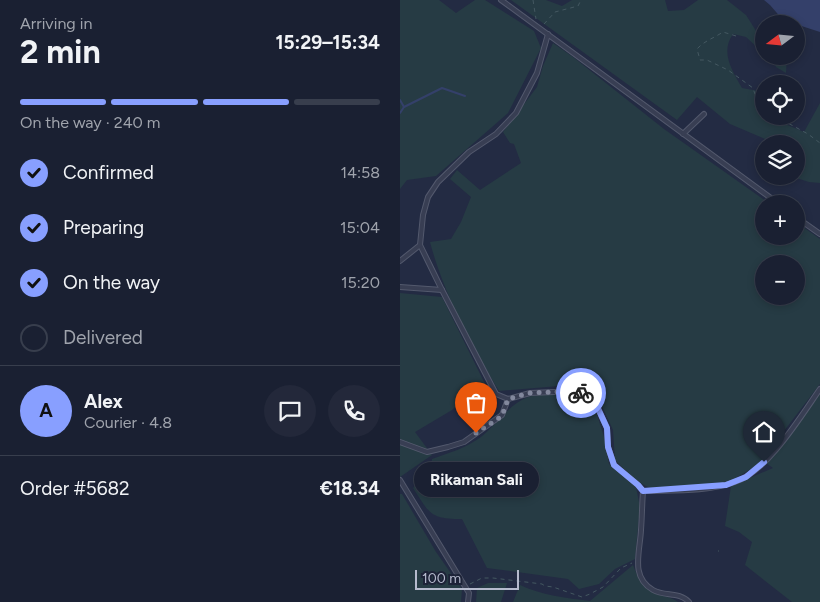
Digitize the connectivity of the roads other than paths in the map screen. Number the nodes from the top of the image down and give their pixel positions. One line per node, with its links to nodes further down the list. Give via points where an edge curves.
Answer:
1 (501, 0): 2 (lane)
2 (548, 34): 4 (lane); 8 (lane, via 537,73 516,113 496,134 469,152 438,182 428,197)
3 (704, 114): 4 (lane)
4 (683, 134): 5 (lane)
5 (767, 195)
6 (805, 223): 7 (lane)
7 (820, 234)
8 (420, 245): 9 (lane); 11 (lane)
9 (400, 261)
10 (400, 287): 11 (lane)
11 (442, 290): 13 (lane, via 496,394)
12 (820, 389): 16 (lane, via 774,450 746,477 712,487)
13 (508, 399): 14 (lane, via 502,416 464,442 427,452); 16 (lane, via 530,393 578,391 595,402 607,428 608,447 614,465)
14 (400, 442)
15 (400, 480): 17 (lane, via 469,593)
16 (643, 491): 18 (lane, via 638,572 650,589 684,596)
17 (468, 602)
18 (689, 602)

